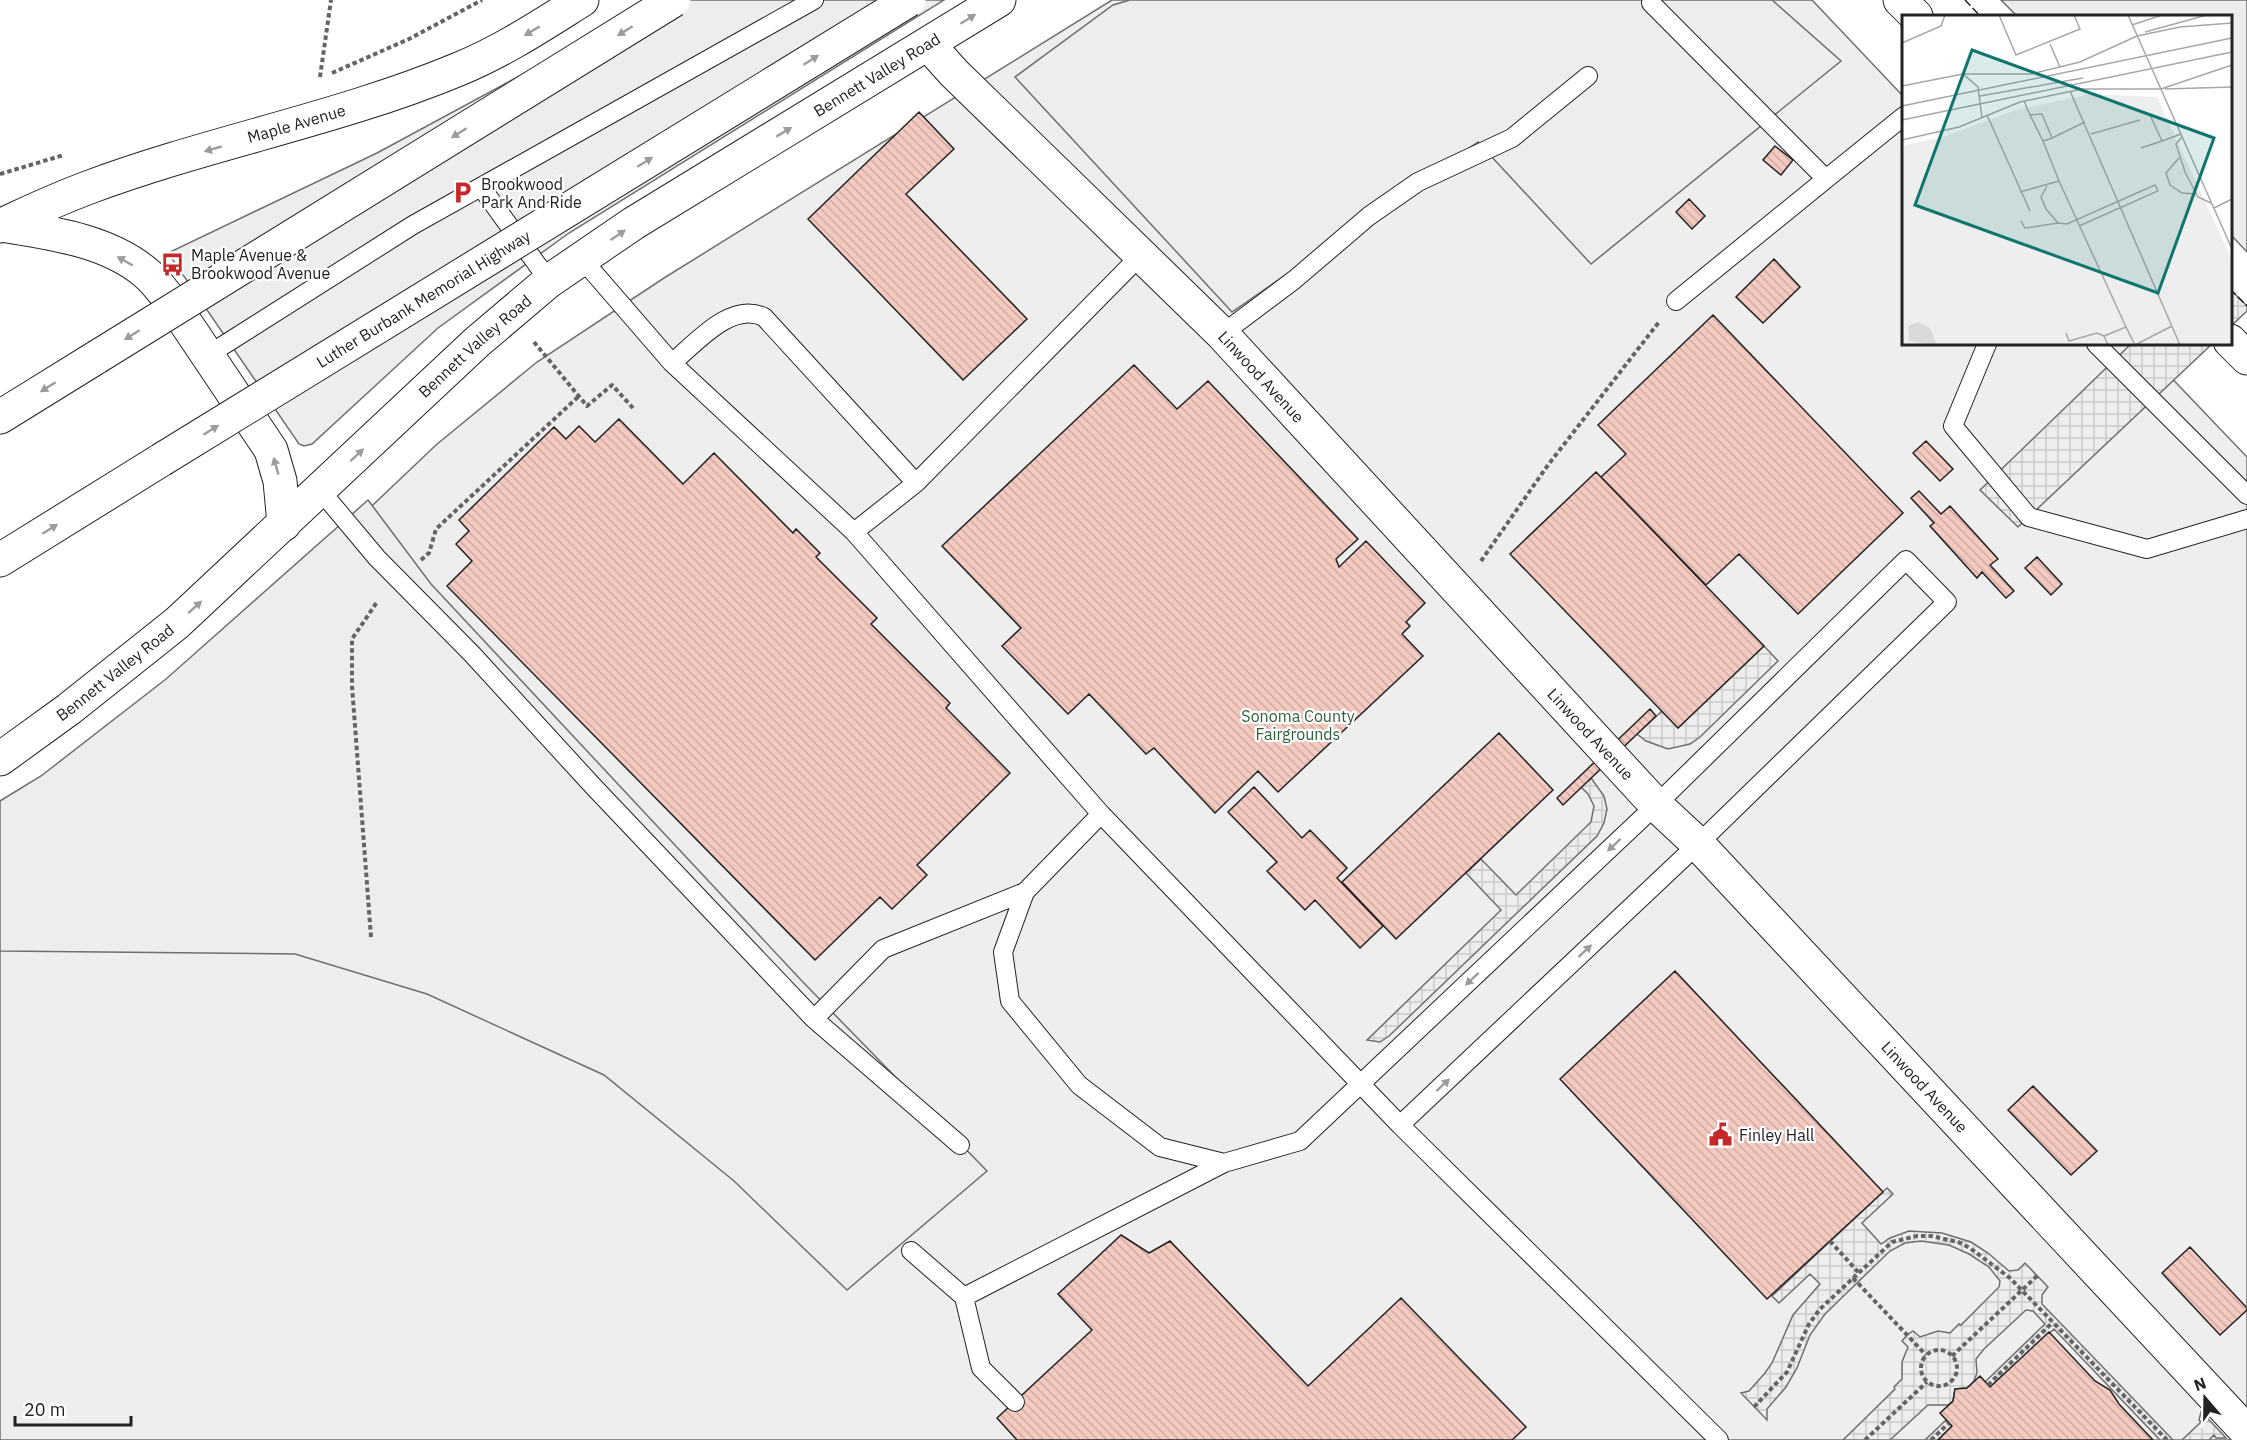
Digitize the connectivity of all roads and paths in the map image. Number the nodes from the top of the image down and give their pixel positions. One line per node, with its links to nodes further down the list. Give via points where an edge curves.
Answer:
1 (331, 0): 13 (path)
2 (482, 0): 13 (path, via 409,39)
3 (582, 0): 20 (main road, Maple Avenue, one-way to 20, via 490,55 431,80 329,116 89,188)
4 (674, 0): 35 (main road, one-way to 35, bridge)
5 (814, 0): 19 (lane)
6 (909, 0): 42 (main road, Luther Burbank Memorial Highway, one-way to 6, bridge)
7 (999, 0): 11 (main road, Bennett Valley Road, one-way to 7)
8 (1900, 0): 10 (main road)
9 (1652, 3): 18 (lane)
10 (1915, 15)
11 (928, 44): 21 (main road, Linwood Avenue); 22 (main road, Bennett Valley Road, one-way to 11, via 634,223)
12 (1588, 76): 25 (lane, via 1512,138 1418,182 1369,216)
13 (320, 77): 14 (path)
14 (309, 81)
15 (1902, 118): 18 (lane)
16 (70, 153): 17 (path)
17 (0, 174)
18 (1826, 179): 24 (lane)
19 (481, 187): 23 (lane); 30 (lane, via 413,225)
20 (1, 226): 30 (main road, one-way to 20, via 171,301 145,272 91,244)
21 (1140, 256): 25 (main road, Linwood Avenue); 36 (lane)
22 (582, 259): 23 (main road, Bennett Valley Road); 32 (lane)
23 (549, 281): 37 (main road, Bennett Valley Road, one-way to 23, via 477,342)
24 (1676, 301): 44 (path, via 1548,465)
25 (1222, 334): 44 (main road, Linwood Avenue)
26 (2232, 343): 31 (main road)
27 (1987, 345): 39 (lane, via 1953,426 2029,517 2147,549)
28 (2097, 345): 38 (lane)
29 (539, 346): 33 (path)
30 (208, 356): 40 (main road, one-way to 30, via 280,482 271,450)
31 (2247, 358)
32 (672, 363): 36 (lane, via 724,319 741,313 764,317); 41 (lane)
33 (579, 396): 34 (path, via 586,406 612,385); 43 (path, via 436,529 429,553)
34 (633, 408)
35 (0, 417)
36 (916, 483): 41 (lane)
37 (320, 490): 40 (main road, Bennett Valley Road); 52 (lane, via 377,558)
38 (2247, 495)
39 (2247, 519)
40 (284, 524): 46 (main road, Bennett Valley Road, one-way to 40, via 69,710 168,630)
41 (854, 532): 48 (lane)
42 (0, 560)
43 (420, 561)
44 (1460, 591): 47 (main road, Linwood Avenue)
45 (377, 602): 51 (path, via 352,639)
46 (0, 759)
47 (1656, 805): 49 (main road, Linwood Avenue); 49 (lane, via 1906,560 1947,602); 53 (lane, one-way to 53)
48 (1101, 814): 50 (lane); 53 (lane)
49 (1698, 844): 54 (lane, one-way to 49); 72 (main road, Linwood Avenue)
50 (1025, 892): 52 (lane, via 883,949); 56 (lane, via 1003,952 1010,1001 1078,1085 1160,1147)
51 (371, 937)
52 (814, 1019): 55 (lane)
53 (1361, 1083): 54 (lane); 56 (lane, via 1300,1141)
54 (1400, 1125): 73 (lane)
55 (960, 1145)
56 (1224, 1163): 63 (lane)
57 (1830, 1241): 59 (path)
58 (911, 1251): 63 (lane)
59 (1859, 1273): 61 (path); 62 (path, via 1892,1242 1931,1236 1958,1242 1982,1255)
60 (2037, 1276): 62 (path)
61 (1853, 1278): 65 (path); 70 (path, via 1820,1309 1787,1372)
62 (2022, 1290): 64 (path); 66 (path)
63 (964, 1297): 69 (lane, via 981,1368)
64 (2053, 1322): 68 (path); 76 (path)
65 (1926, 1355): 66 (path, via 1941,1350); 67 (path, via 1920,1368)
66 (1952, 1356): 67 (path, via 1958,1370 1953,1381 1941,1387)
67 (1927, 1382): 74 (path)
68 (1988, 1385)
69 (1015, 1402)
70 (1754, 1407)
71 (1949, 1423): 75 (path)
72 (2247, 1431)
73 (1719, 1440)
74 (1865, 1440)
75 (1930, 1440)
76 (2167, 1440)

